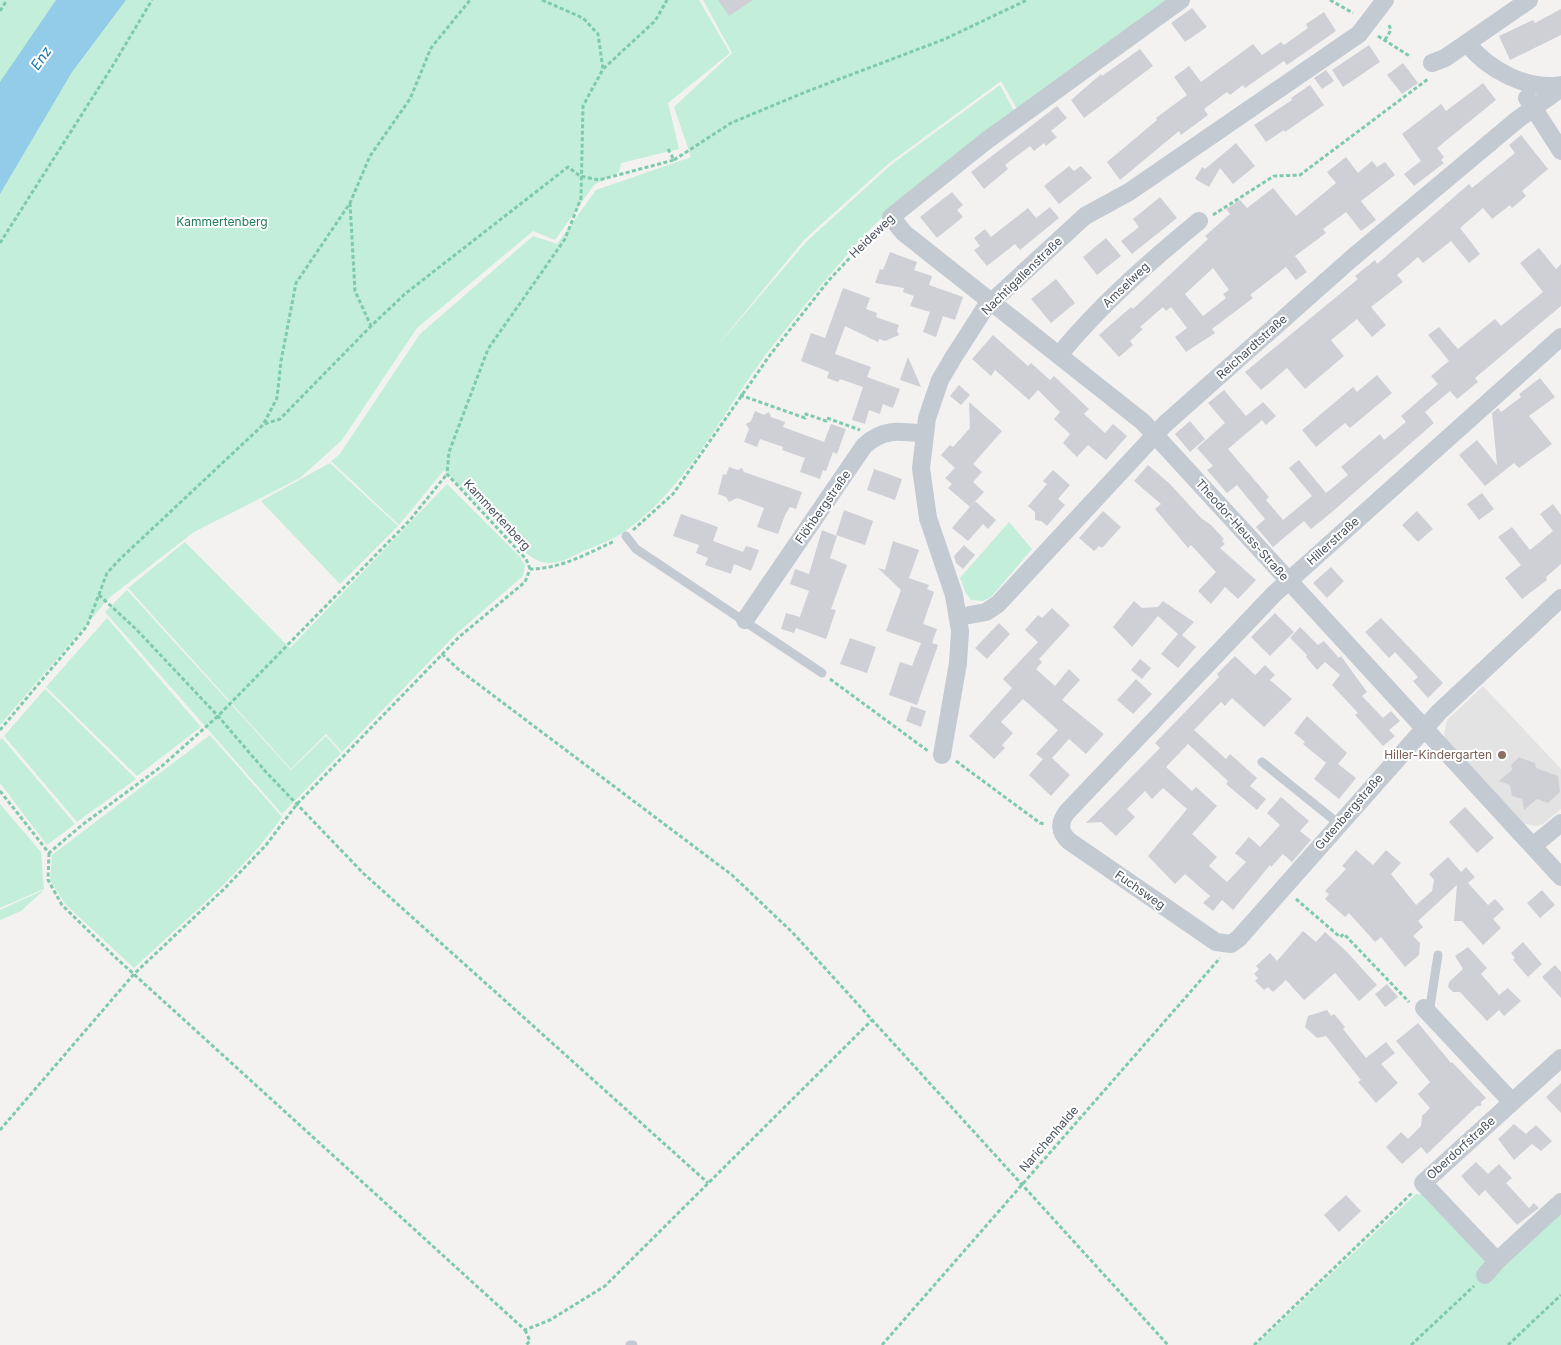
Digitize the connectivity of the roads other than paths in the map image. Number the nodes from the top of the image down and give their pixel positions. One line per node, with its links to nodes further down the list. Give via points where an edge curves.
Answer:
1 (1181, 0): 10 (street, Heideweg, via 986,141)
2 (1386, 0): 12 (street, Nachtigallenstraße, via 1359,34 1129,192 1085,216)
3 (1529, 0): 4 (street)
4 (1467, 43): 5 (street); 6 (street, via 1478,57)
5 (1432, 63)
6 (1528, 84): 7 (street); 8 (street, via 1525,94)
7 (1561, 87): 8 (street, Reichardtstraße)
8 (1533, 108): 9 (street); 16 (street, Reichardtstraße, via 1351,259)
9 (1561, 151)
10 (891, 217): 12 (street, Theodor-Heuss-Straße, via 904,233)
11 (1199, 221): 14 (street, Amselweg, via 1147,264)
12 (992, 302): 14 (street, Theodor-Heuss-Straße); 15 (street, Nachtigallenstraße, via 940,380)
13 (1561, 337): 18 (street, Hillerstraße)
14 (1059, 355): 16 (street, Theodor-Heuss-Straße)
15 (924, 434): 20 (street, Nachtigallenstraße, via 921,468 925,505); 21 (street, Flöhbergstraße, via 892,431 864,446)
16 (1155, 434): 18 (street, Theodor-Heuss-Straße); 20 (street, Reichardtstraße, via 998,604 986,612)
17 (626, 536): 21 (lane, via 636,549)
18 (1289, 581): 23 (street, Theodor-Heuss-Straße); 28 (street, Hillerstraße, via 1067,812)
19 (1561, 598): 23 (street, Gutenbergstraße)
20 (959, 617): 24 (street, Nachtigallenstraße, via 958,664)
21 (744, 620): 22 (lane)
22 (822, 673)
23 (1424, 729): 27 (street, Gutenbergstraße); 29 (street, Theodor-Heuss-Straße)
24 (942, 755)
25 (1262, 762): 27 (lane)
26 (1561, 823): 29 (street)
27 (1339, 824): 31 (street, Gutenbergstraße, via 1239,938)
28 (1060, 827): 31 (street, Fuchsweg, via 1069,841 1216,942)
29 (1534, 845): 30 (street, Theodor-Heuss-Straße)
30 (1561, 876)
31 (1227, 945)
32 (1438, 955): 33 (lane)
33 (1426, 1011): 35 (street)
34 (1561, 1058): 35 (street, Oberdorfstraße)
35 (1512, 1102): 37 (street, Oberdorfstraße, via 1423,1183)
36 (1561, 1202): 37 (street)
37 (1497, 1261): 38 (street)
38 (1485, 1275)

